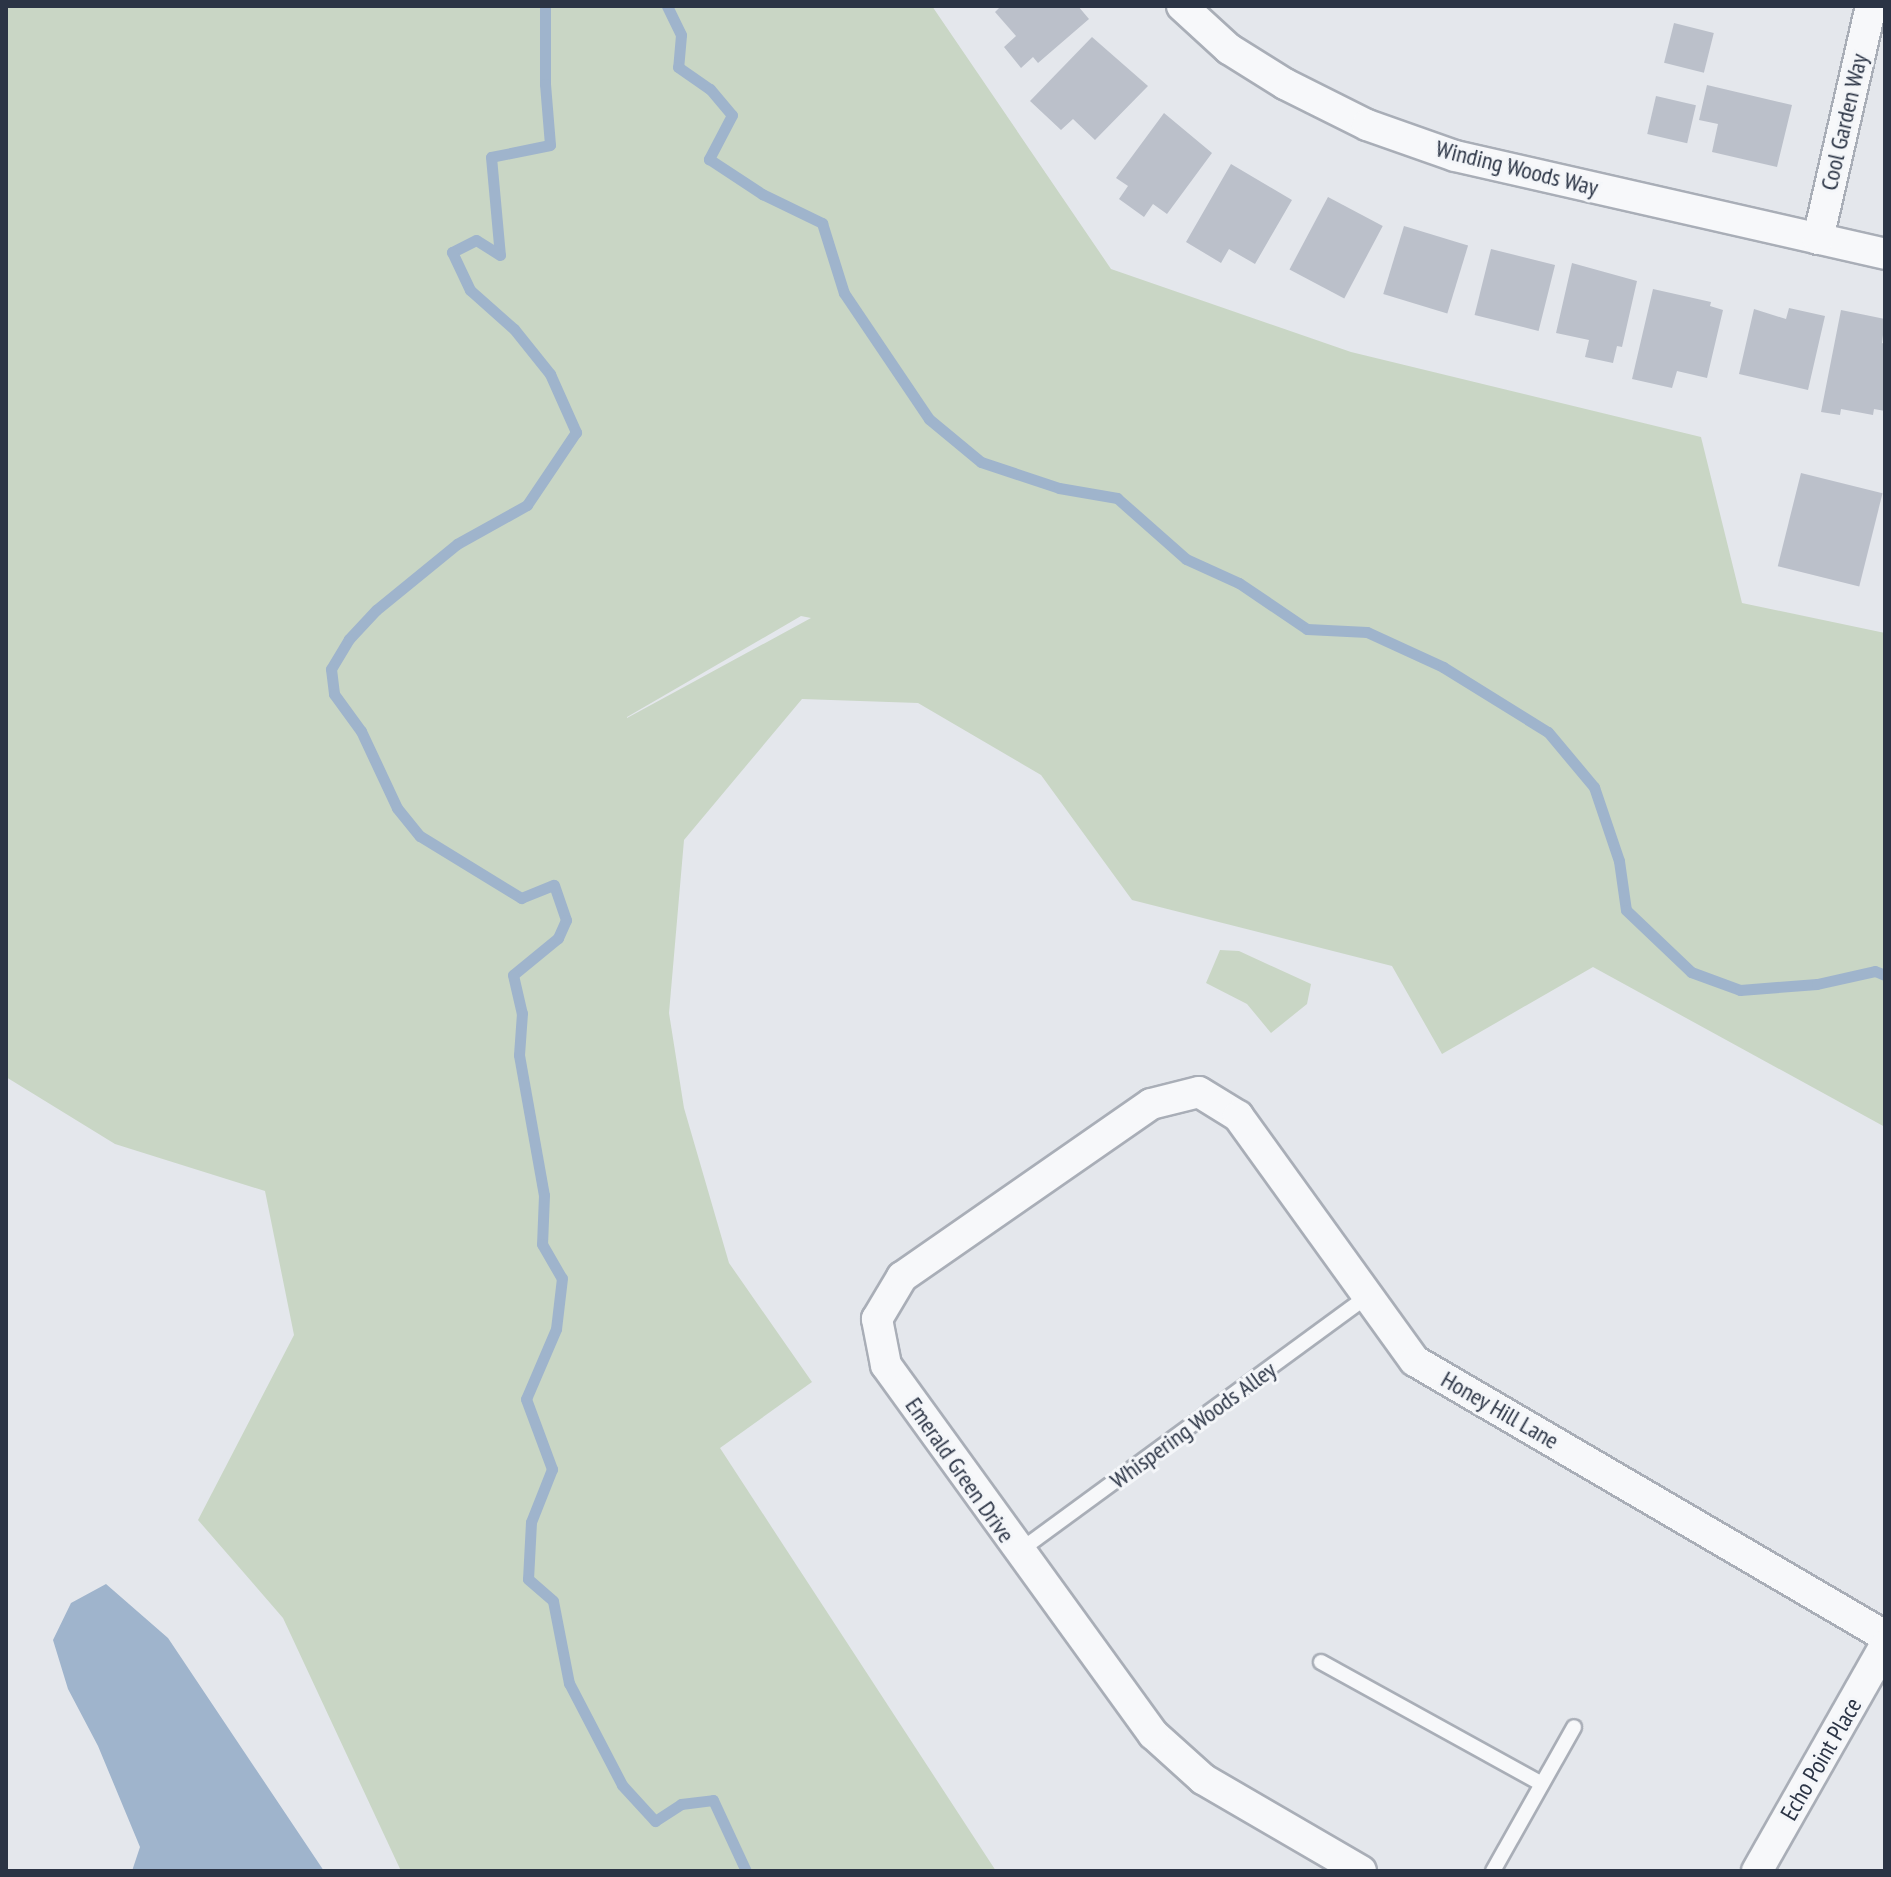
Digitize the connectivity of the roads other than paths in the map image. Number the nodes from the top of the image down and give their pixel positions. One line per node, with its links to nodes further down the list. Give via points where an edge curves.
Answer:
1 (1182, 6): 3 (street, Winding Woods Way, via 1229,49 1367,125 1455,156)
2 (1871, 6): 3 (street, Cool Garden Way)
3 (1818, 239): 4 (street, Winding Woods Way)
4 (1885, 254)
5 (1199, 1092): 6 (street, Honey Hill Lane, via 1238,1116); 7 (street, Emerald Green Drive, via 1151,1104 902,1277 877,1319 886,1365)
6 (1367, 1297): 7 (lane, Whispering Woods Alley); 8 (street, Honey Hill Lane, via 1415,1361)
7 (1018, 1552): 13 (street, Emerald Green Drive, via 1153,1734 1203,1779)
8 (1885, 1636)
9 (1885, 1646): 15 (street, Echo Point Place)
10 (1321, 1662): 12 (lane)
11 (1574, 1727): 12 (lane)
12 (1542, 1784): 14 (lane)
13 (1361, 1871)
14 (1493, 1871)
15 (1757, 1871)

